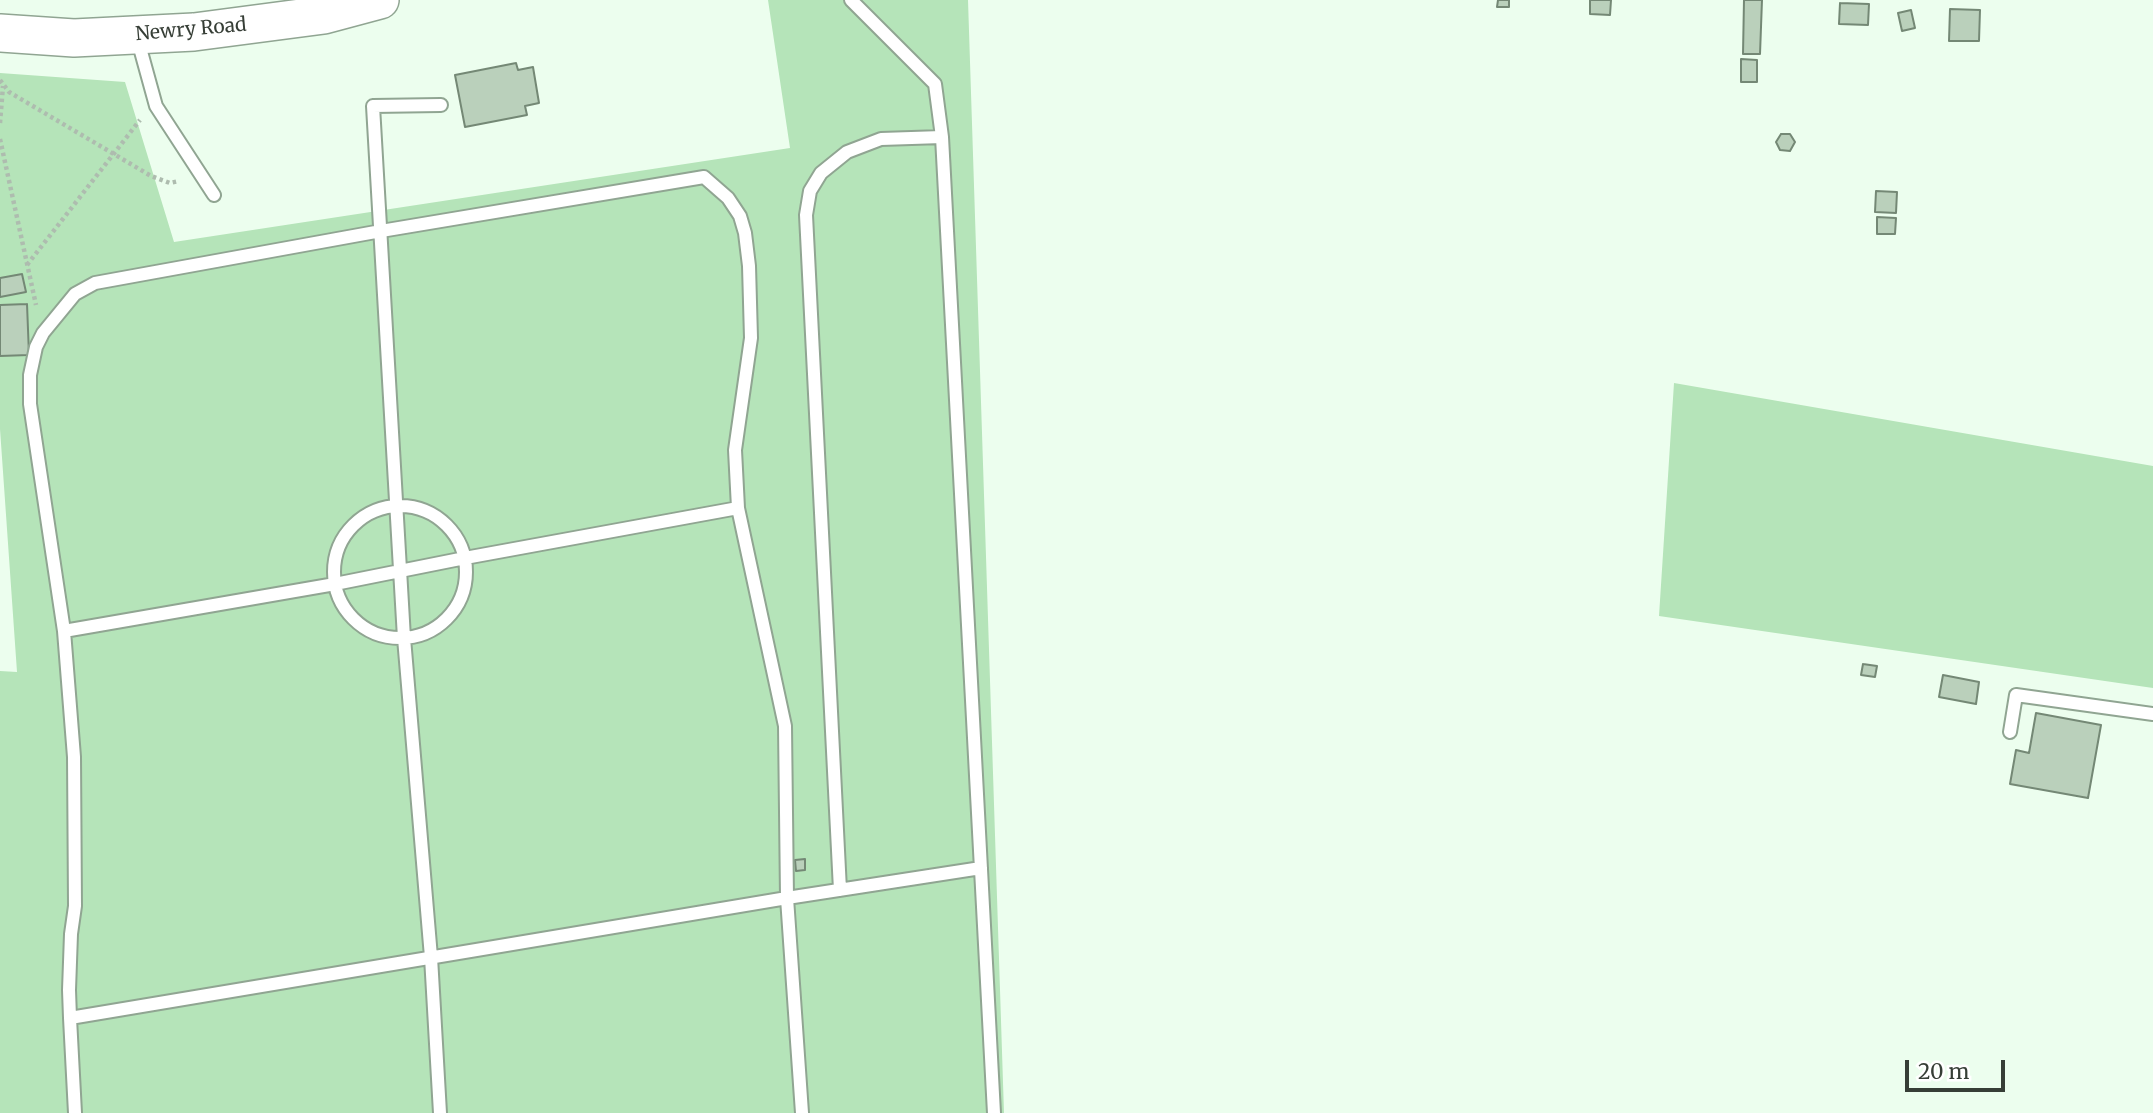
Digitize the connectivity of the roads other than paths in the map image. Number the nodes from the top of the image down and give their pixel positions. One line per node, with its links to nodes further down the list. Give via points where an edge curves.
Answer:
1 (380, 0): 4 (main road, Newry Road, via 324,15)
2 (851, 0): 6 (lane, via 935,84)
3 (0, 33): 4 (main road, Newry Road, via 74,38)
4 (137, 35): 7 (lane, via 156,106)
5 (441, 105): 8 (lane, via 373,106)
6 (942, 137): 18 (lane); 19 (lane, via 881,139 857,147 821,173 810,191 806,215)
7 (214, 195)
8 (381, 231): 9 (lane); 10 (lane, via 704,177 740,216 749,267 751,338 735,450); 14 (lane, via 95,283 75,294 43,333 30,375 30,404)
9 (396, 505): 11 (lane, via 415,506 448,525); 12 (lane); 13 (lane, via 377,509 347,531 333,566)
10 (738, 508): 11 (lane); 20 (lane, via 785,726)
11 (465, 558): 12 (lane); 15 (lane, via 463,596 453,612 423,635)
12 (400, 570): 13 (lane); 15 (lane)
13 (335, 584): 14 (lane); 15 (lane, via 342,603 368,630)
14 (64, 631): 22 (lane, via 75,789)
15 (404, 638): 21 (lane)
16 (2153, 714): 17 (lane, via 2016,695)
17 (2010, 732)
18 (981, 868): 19 (lane); 26 (lane)
19 (840, 890): 20 (lane)
20 (787, 898): 21 (lane); 25 (lane)
21 (431, 957): 22 (lane); 24 (lane)
22 (70, 1018): 23 (lane)
23 (75, 1113)
24 (440, 1113)
25 (802, 1113)
26 (994, 1113)

